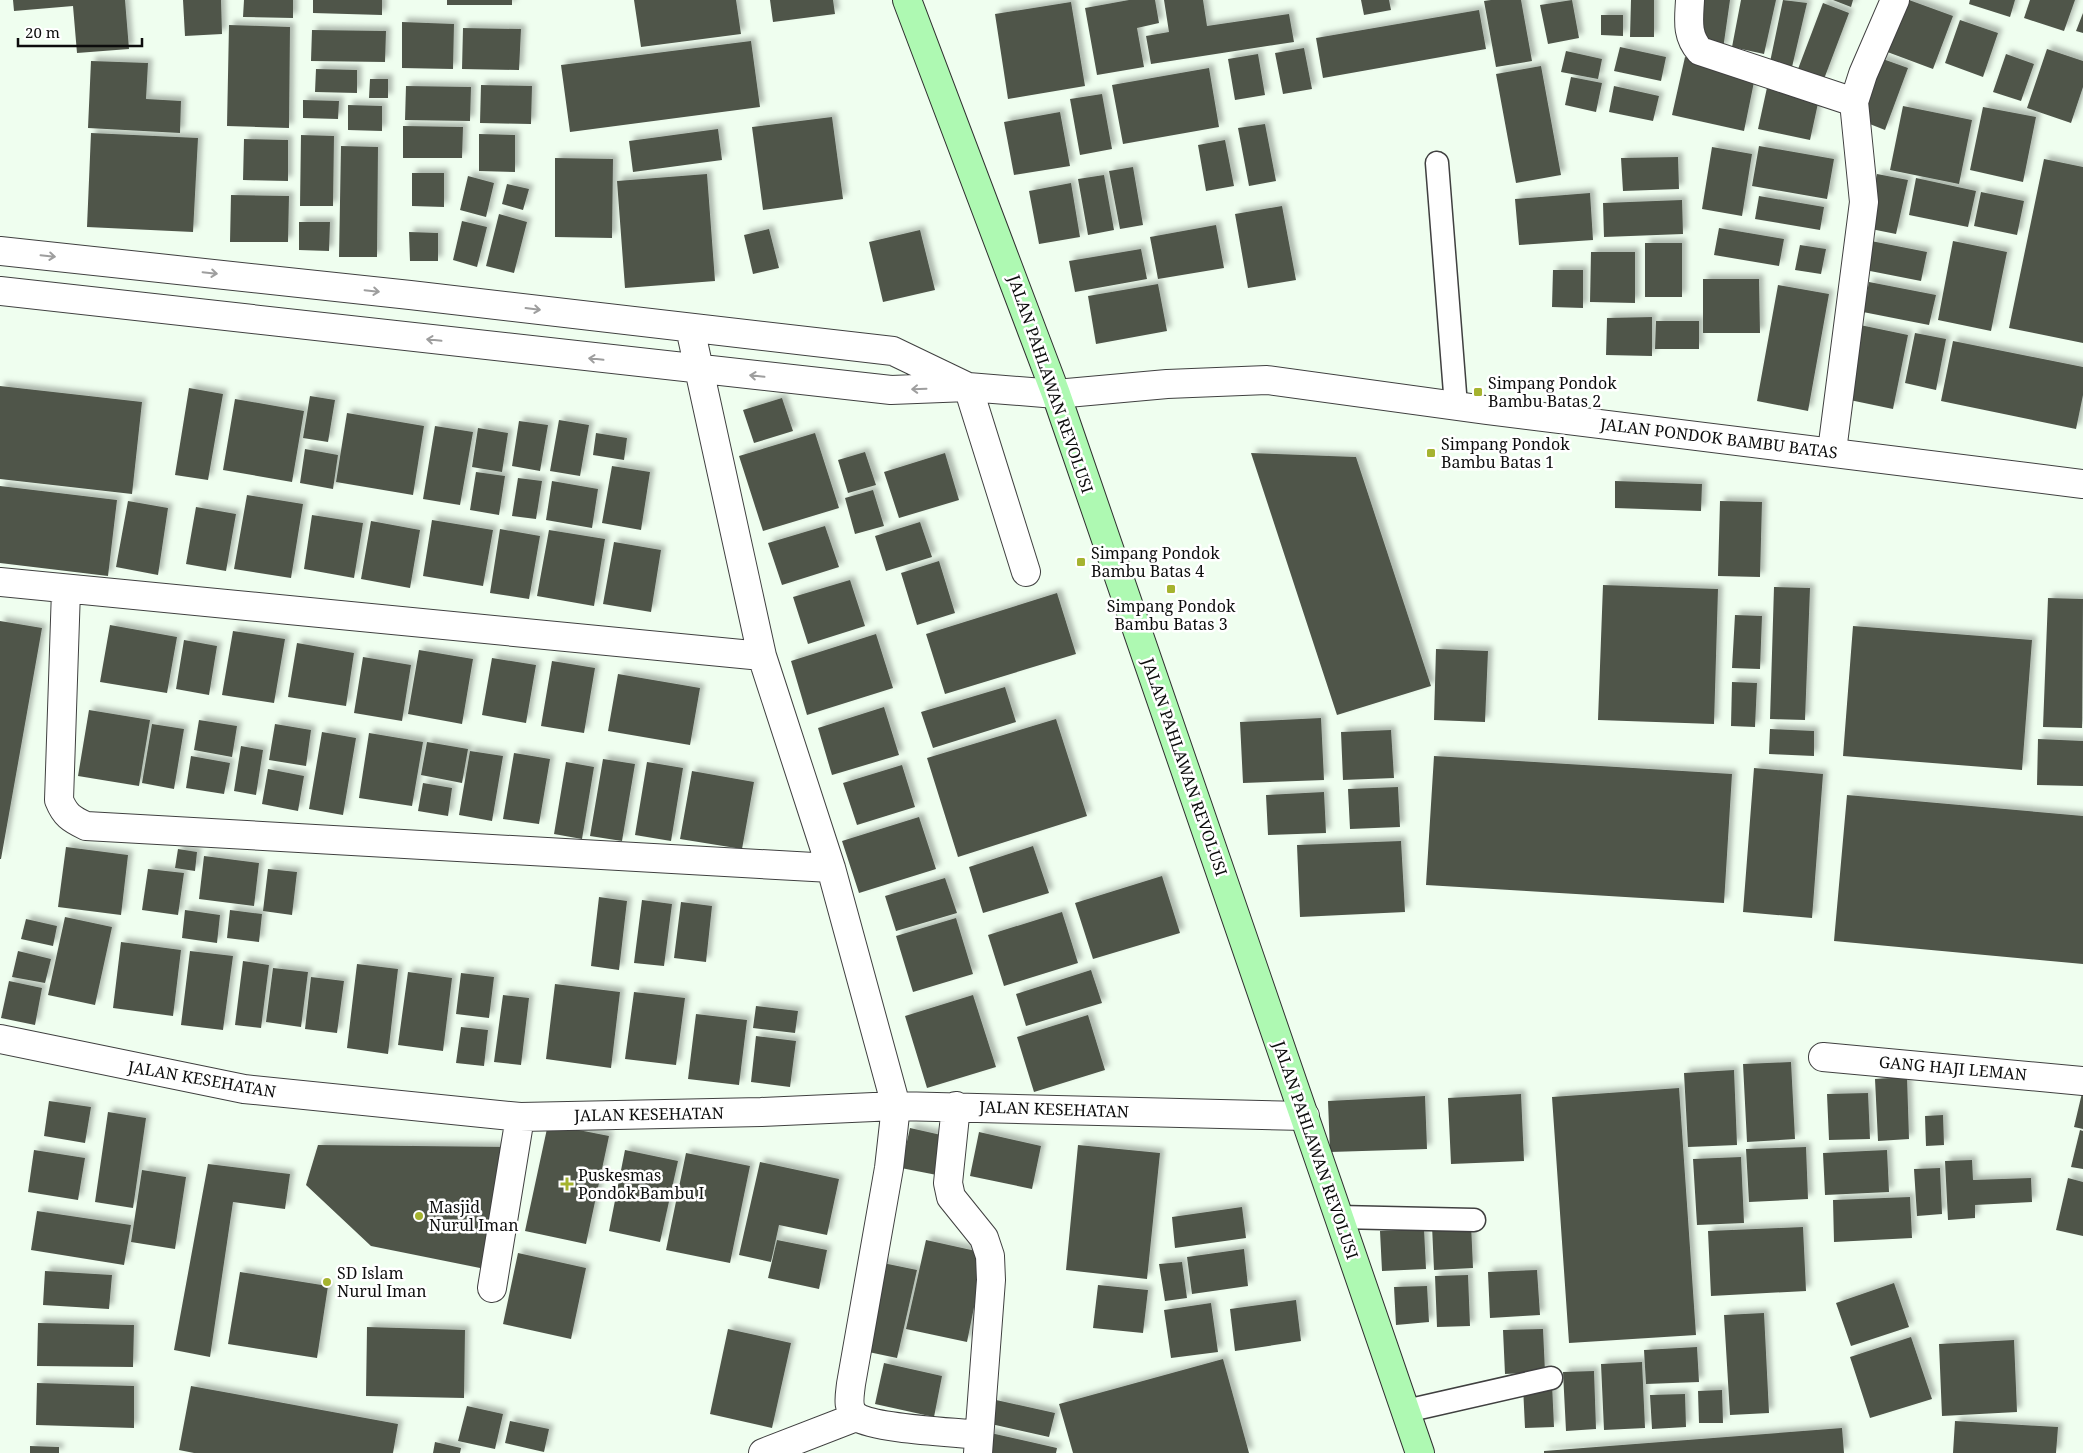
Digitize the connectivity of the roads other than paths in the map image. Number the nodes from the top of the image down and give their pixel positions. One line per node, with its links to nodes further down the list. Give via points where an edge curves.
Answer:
1 (907, 0): 13 (main road, JALAN PAHLAWAN REVOLUSI)
2 (1690, 0): 4 (street, via 1688,28 1692,43 1700,51)
3 (1895, 0): 4 (street)
4 (1854, 102): 15 (street, via 1864,202)
5 (1437, 163): 14 (lane)
6 (0, 251): 8 (street, one-way to 8)
7 (0, 291): 10 (street)
8 (410, 295): 9 (street, one-way to 9); 10 (street)
9 (690, 328): 11 (street); 12 (street, via 893,351)
10 (405, 337): 11 (street, one-way to 10)
11 (700, 370): 12 (street, one-way to 11, via 891,390); 20 (street)
12 (968, 387): 13 (street, JALAN PONDOK BAMBU BATAS); 17 (street)
13 (1056, 394): 14 (street, JALAN PONDOK BAMBU BATAS, via 1167,384 1267,380); 27 (main road, JALAN PAHLAWAN REVOLUSI)
14 (1456, 406): 15 (street, JALAN PONDOK BAMBU BATAS)
15 (1832, 452): 16 (street, JALAN PONDOK BAMBU BATAS)
16 (2083, 484)
17 (1026, 572)
18 (0, 582): 19 (street)
19 (66, 590): 20 (street); 21 (street, via 59,800 70,819 86,826)
20 (762, 656): 21 (street)
21 (831, 868): 25 (street)
22 (0, 1039): 28 (street, JALAN KESEHATAN, via 244,1090)
23 (1823, 1057): 24 (street, GANG HAJI LEMAN)
24 (2083, 1081)
25 (896, 1106): 26 (street, JALAN KESEHATAN); 28 (street, JALAN KESEHATAN); 34 (street, via 889,1168 851,1384 849,1402)
26 (956, 1106): 27 (street, JALAN KESEHATAN); 35 (street, via 948,1183 951,1197 984,1238 990,1256)
27 (1305, 1116): 29 (main road, JALAN PAHLAWAN REVOLUSI)
28 (520, 1117): 31 (street)
29 (1339, 1217): 30 (lane); 33 (main road, JALAN PAHLAWAN REVOLUSI)
30 (1474, 1220)
31 (492, 1288)
32 (1551, 1378): 33 (lane)
33 (1406, 1411): 37 (main road, JALAN PAHLAWAN REVOLUSI)
34 (856, 1417): 35 (street, via 880,1425); 36 (street)
35 (979, 1444)
36 (763, 1453)
37 (1420, 1453)

